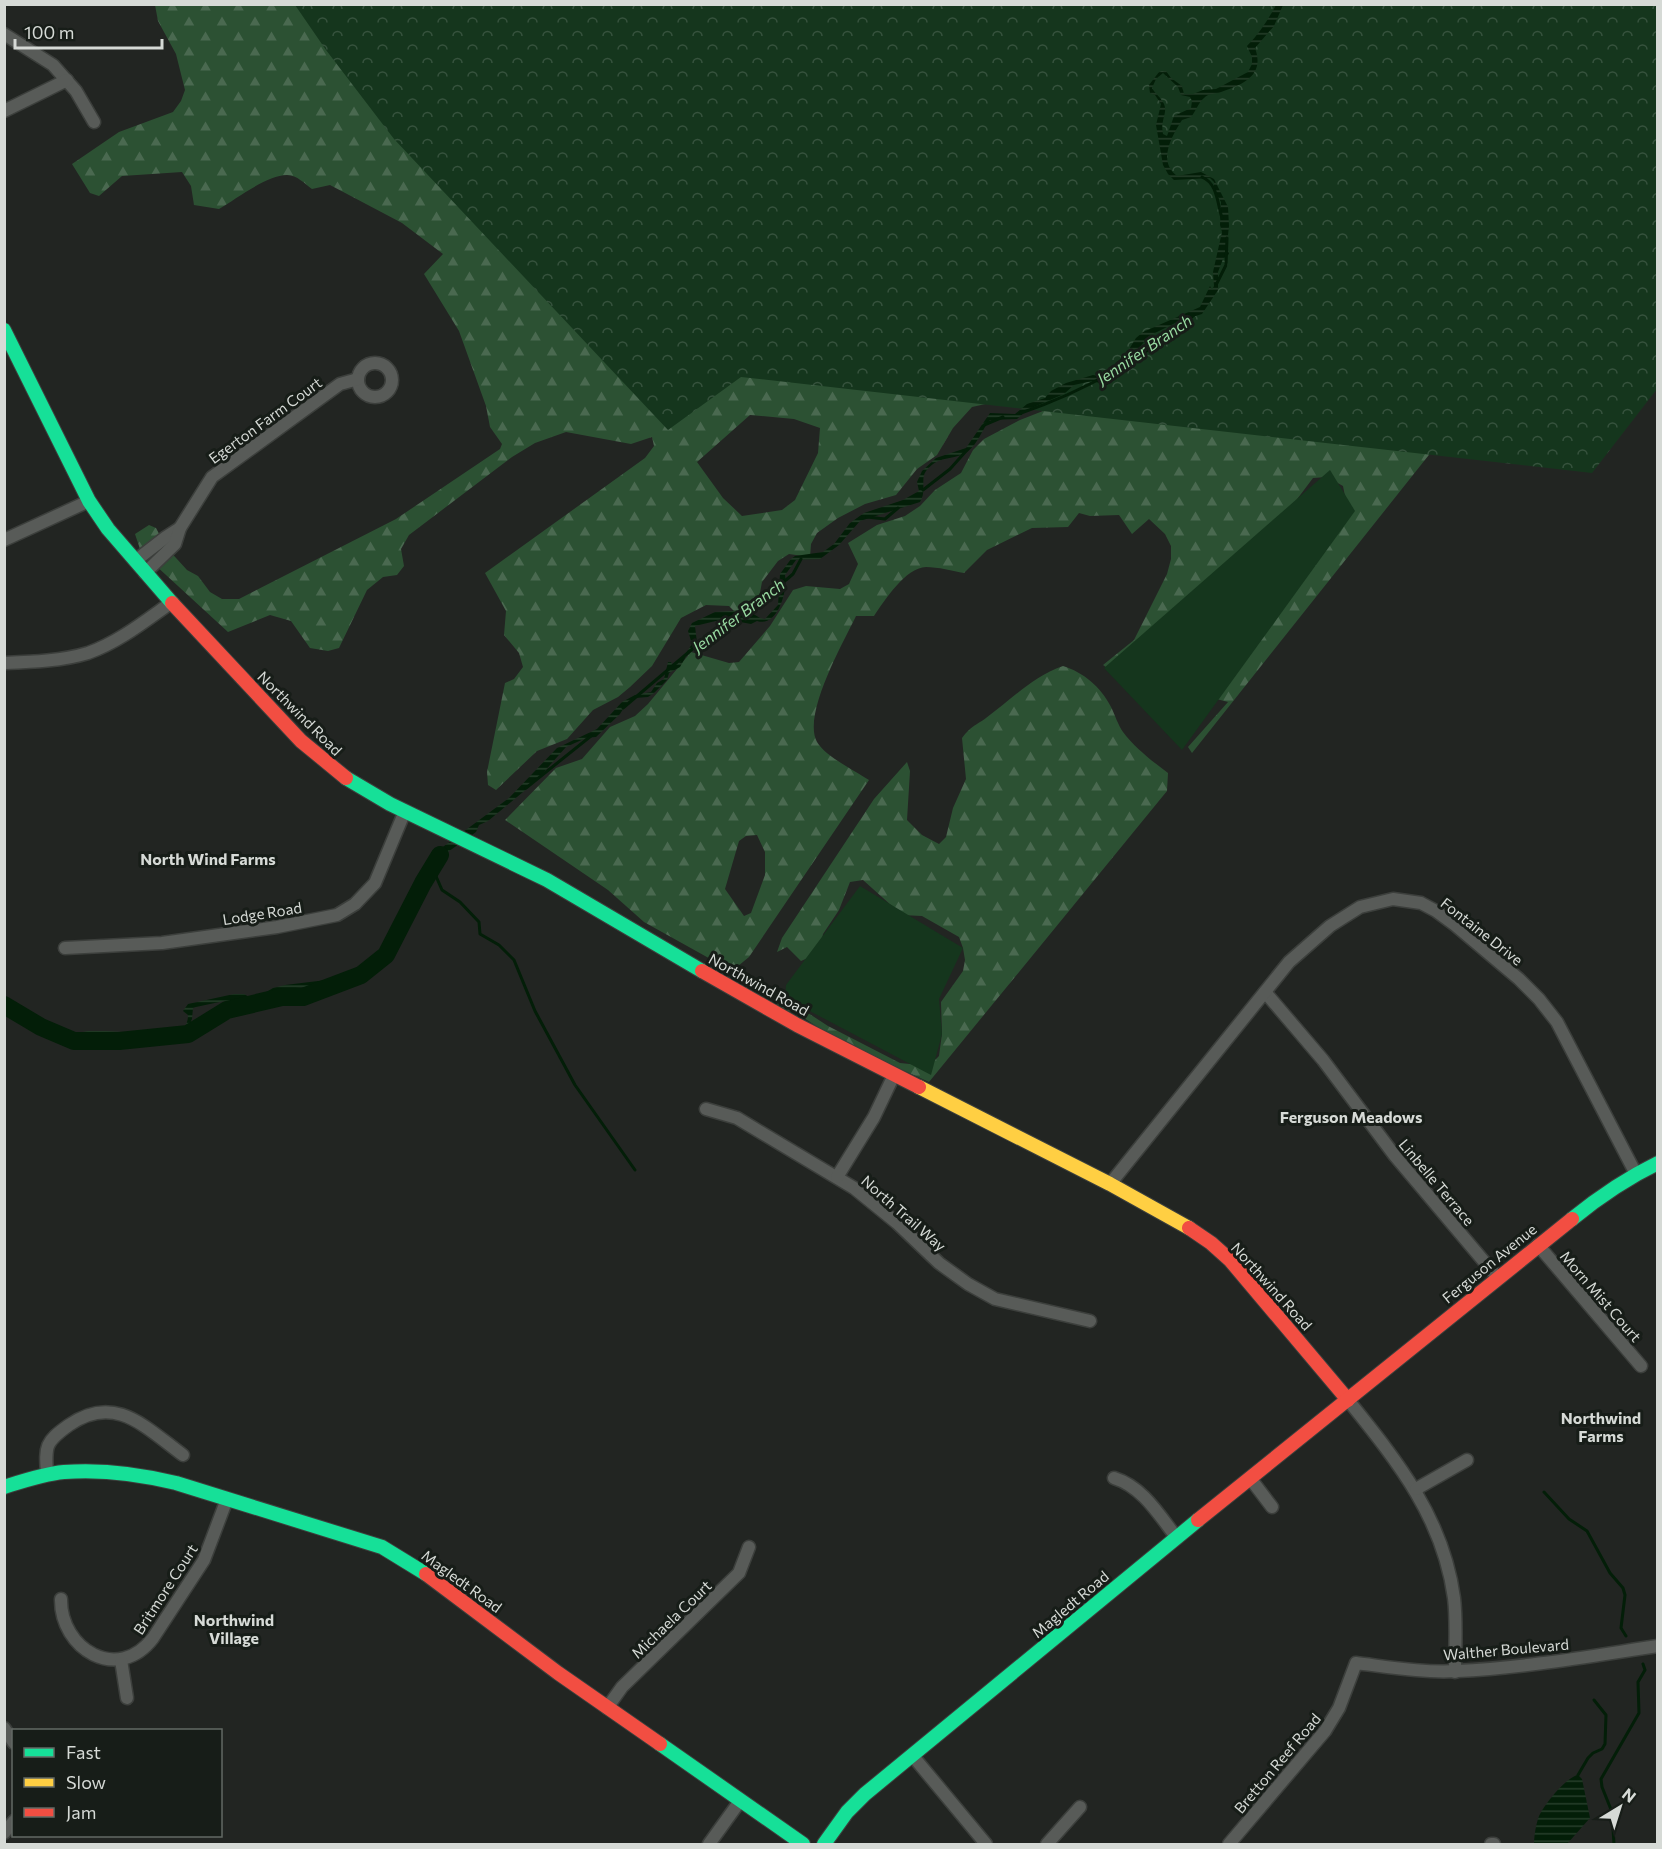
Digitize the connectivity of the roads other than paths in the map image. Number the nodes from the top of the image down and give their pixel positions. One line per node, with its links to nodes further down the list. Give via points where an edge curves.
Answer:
1 (4, 34): 2 (street, via 42,57)
2 (67, 80): 3 (street); 4 (street)
3 (4, 111)
4 (94, 122)
5 (4, 330): 7 (street, Northwind Road)
6 (358, 379): 8 (street, Egerton Farm Court, via 340,384 212,477)
7 (89, 501): 9 (street); 10 (street, Northwind Road)
8 (180, 528): 10 (street, Egerton Farm Court); 11 (street, Egerton Farm Court, via 175,544)
9 (4, 540)
10 (135, 561): 11 (street, Northwind Road)
11 (145, 573): 12 (street, Northwind Road)
12 (172, 603): 13 (street, via 114,641 88,652); 14 (street, Northwind Road, via 313,752 351,783)
13 (4, 663)
14 (405, 811): 15 (street, Lodge Road, via 375,883 355,904 337,915 162,943); 17 (street, Northwind Road, via 571,894 767,1009)
15 (65, 948)
16 (1264, 992): 20 (street, Fontaine Drive, via 1310,942 1360,907 1393,899 1421,903 1455,925 1539,999 1557,1022); 22 (street, Fontaine Drive); 24 (street, Linbelle Terrace)
17 (894, 1075): 21 (street, via 874,1117); 22 (street, Northwind Road)
18 (706, 1109): 21 (street, North Trail Way, via 737,1118)
19 (1658, 1163): 20 (street, Ferguson Avenue)
20 (1636, 1174): 23 (street, Ferguson Avenue)
21 (837, 1177): 25 (street, North Trail Way, via 872,1201 939,1263 974,1288 1004,1301)
22 (1110, 1184): 27 (street, Northwind Road, via 1188,1227 1220,1251)
23 (1538, 1245): 24 (street, Ferguson Avenue); 26 (street, Morn Mist Court)
24 (1498, 1278): 27 (street, Ferguson Avenue)
25 (1090, 1321)
26 (1641, 1366)
27 (1348, 1400): 32 (street, Magledt Road); 34 (street, Northwind Road)
28 (183, 1455): 30 (street, via 124,1414 104,1411 78,1419 50,1439 46,1449)
29 (1467, 1460): 34 (street)
30 (47, 1474): 33 (street, Magledt Road); 35 (street, Magledt Road, via 125,1472)
31 (1114, 1478): 37 (street, via 1141,1493)
32 (1250, 1478): 36 (street); 37 (street, Magledt Road)
33 (4, 1487)
34 (1416, 1489): 43 (street, Northwind Road, via 1448,1568 1455,1614)
35 (226, 1499): 41 (street, Britmore Court, via 204,1560 144,1649); 45 (street, Magledt Road, via 393,1553)
36 (1272, 1507)
37 (1177, 1538): 46 (street, Magledt Road)
38 (749, 1547): 45 (street, Michaela Court, via 739,1573 622,1687)
39 (61, 1599): 41 (street, via 63,1618 80,1643 100,1658)
40 (1658, 1646): 43 (street, Walther Boulevard)
41 (121, 1660): 44 (street)
42 (1356, 1663): 43 (street, Walther Boulevard); 54 (street, Bretton Reef Road, via 1339,1708 1325,1731)
43 (1455, 1672)
44 (127, 1698)
45 (607, 1708): 47 (street, Magledt Road)
46 (912, 1755): 51 (street, Magledt Road, via 853,1806); 52 (street)
47 (740, 1801): 49 (street); 50 (street, Magledt Road)
48 (1080, 1807): 53 (street)
49 (709, 1845)
50 (803, 1845)
51 (824, 1845)
52 (986, 1845)
53 (1047, 1845)
54 (1229, 1845)

